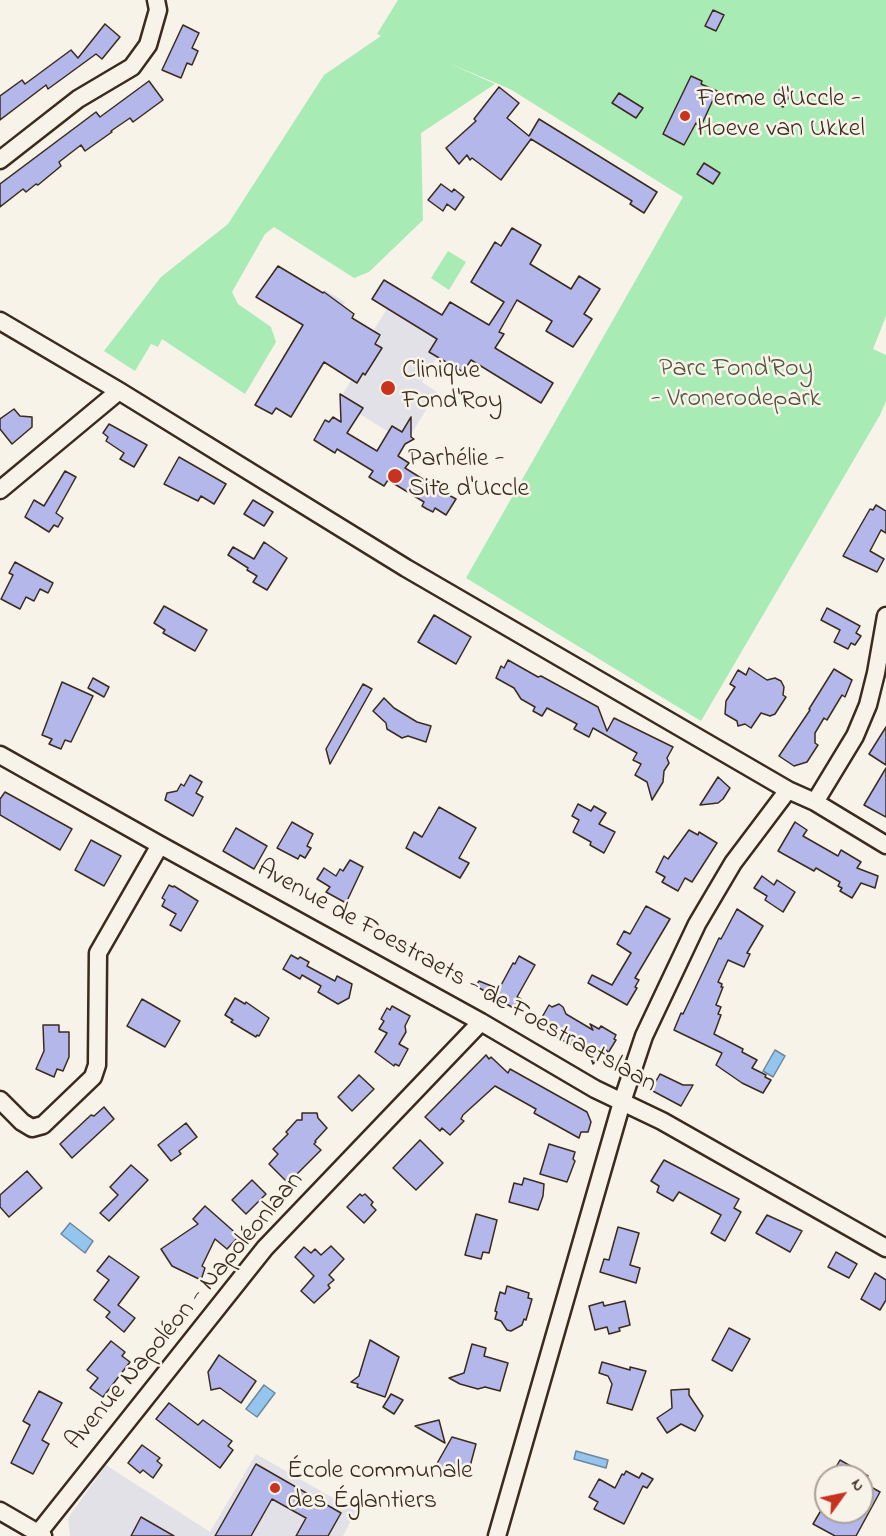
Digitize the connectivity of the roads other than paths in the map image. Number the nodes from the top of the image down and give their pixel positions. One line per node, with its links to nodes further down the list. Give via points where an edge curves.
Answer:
1 (156, 0): 2 (street, via 159,10 148,45 132,68 78,99)
2 (0, 160)
3 (0, 321): 4 (street)
4 (119, 391): 5 (street); 8 (street, via 406,568)
5 (0, 490)
6 (886, 616): 9 (street, via 868,705 855,736)
7 (0, 755): 11 (street, Avenue de Foestraets - de Foestraetslaan)
8 (788, 790): 9 (street); 14 (street, via 733,863 697,924 644,1036)
9 (815, 802): 10 (street)
10 (886, 844)
11 (159, 845): 12 (street, Avenue de Foestraets - de Foestraetslaan); 13 (street, via 98,953 98,1065 93,1077 43,1125 32,1128)
12 (481, 1022): 14 (street, Avenue de Foestraets - de Foestraetslaan); 17 (street, Avenue Napoléon - Napoléonlaan, via 265,1248)
13 (0, 1100)
14 (622, 1102): 15 (street, Avenue de Foestraets - de Foestraetslaan); 18 (street)
15 (886, 1248)
16 (0, 1511): 17 (street)
17 (39, 1535)
18 (497, 1536)

